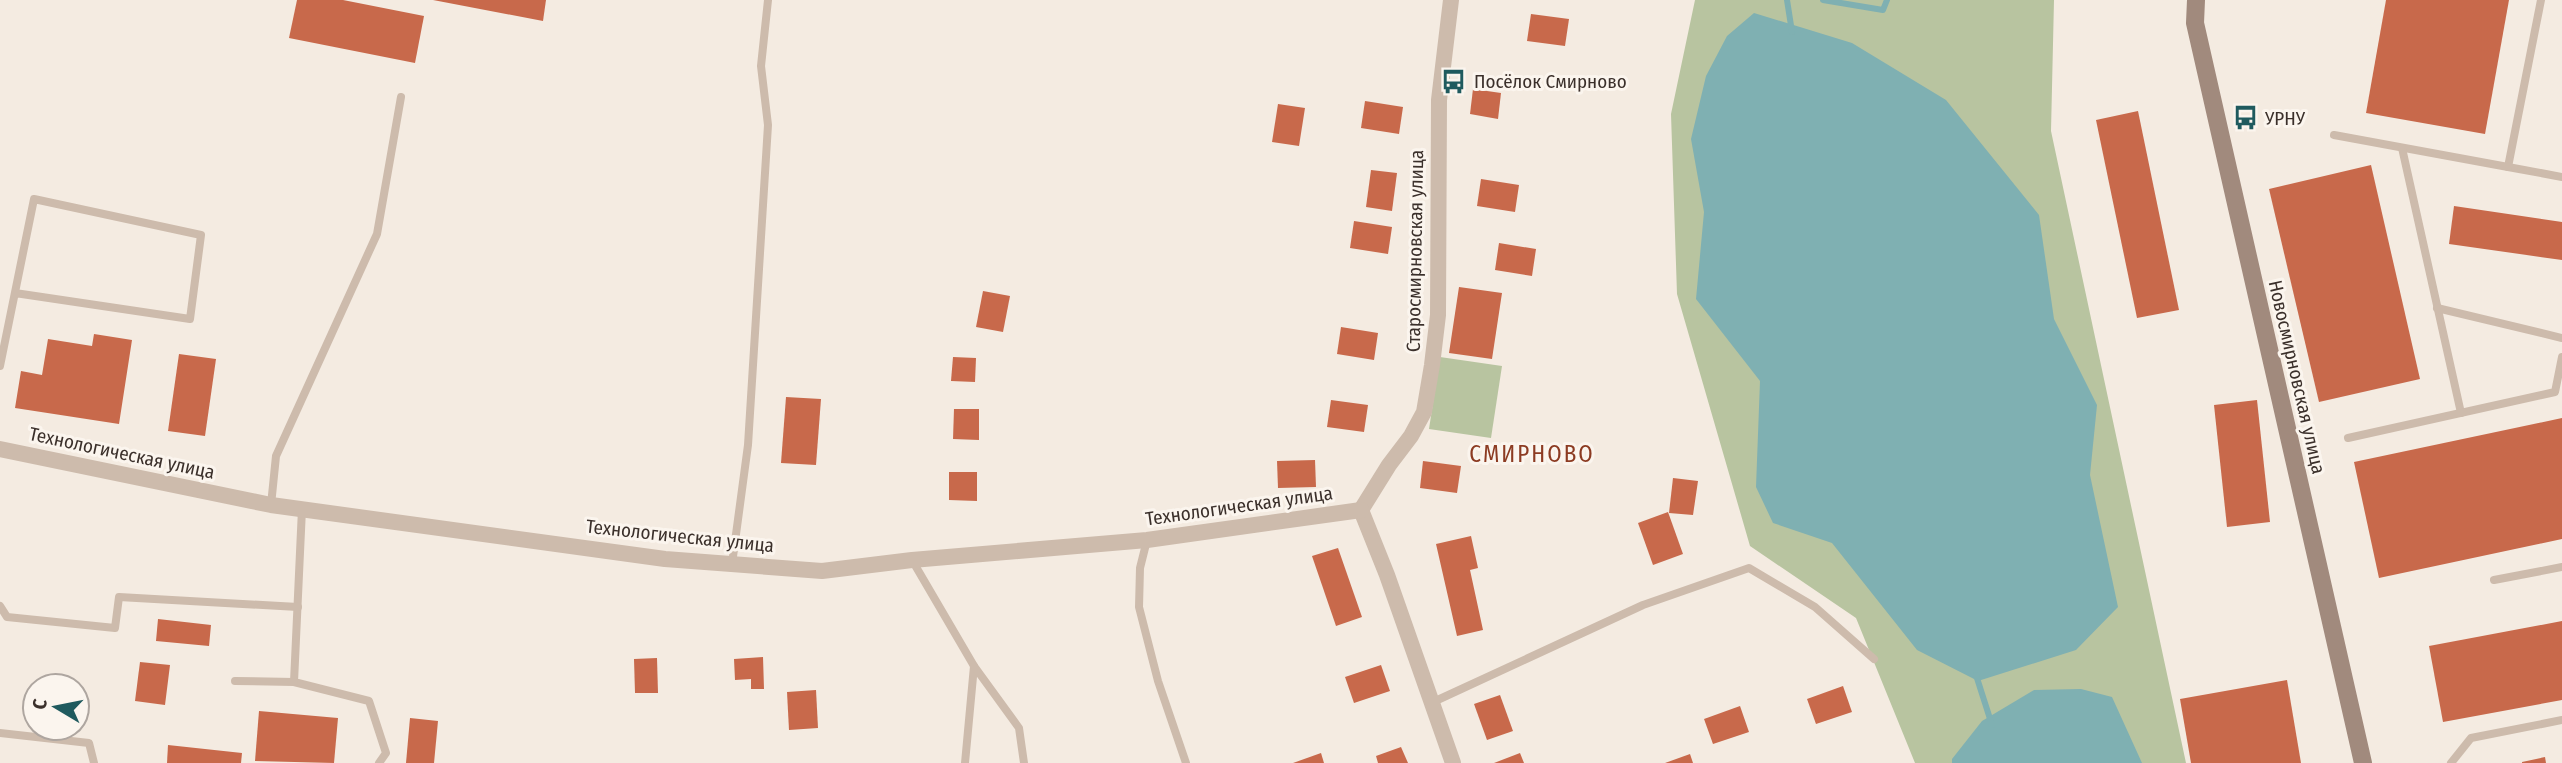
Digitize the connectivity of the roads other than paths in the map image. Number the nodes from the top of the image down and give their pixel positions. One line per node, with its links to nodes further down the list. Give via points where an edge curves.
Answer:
1 (768, 0): 24 (lane, via 761,66 768,125 748,445)
2 (1451, 0): 21 (street, Старосмирновская улица, via 1439,100 1438,315 1433,365 1424,412)
3 (2196, 0): 42 (street, Новосмирновская улица, via 2195,23)
4 (2540, 0): 8 (lane)
5 (401, 97): 19 (lane, via 377,234 276,456)
6 (2333, 135): 7 (lane)
7 (2402, 148): 8 (lane); 11 (lane)
8 (2508, 166): 9 (lane)
9 (2562, 177)
10 (15, 293): 10 (lane, via 34,199 201,235 190,319); 14 (lane)
11 (2437, 308): 12 (lane); 16 (lane)
12 (2562, 338)
13 (2562, 357): 15 (lane)
14 (0, 366)
15 (2559, 392): 16 (lane)
16 (2461, 413): 17 (lane)
17 (2348, 438)
18 (0, 449): 19 (street, Технологическая улица)
19 (271, 505): 20 (street, Технологическая улица)
20 (302, 509): 24 (street, Технологическая улица, via 665,559); 28 (lane)
21 (1361, 510): 22 (street, Технологическая улица); 33 (street)
22 (1147, 540): 23 (street, Технологическая улица); 40 (lane, via 1140,568 1139,607)
23 (912, 560): 24 (street, Технологическая улица, via 822,571); 30 (lane)
24 (732, 564)
25 (2562, 567): 26 (lane)
26 (2494, 580)
27 (0, 606): 28 (lane, via 8,617 115,628 119,597)
28 (298, 607): 32 (lane)
29 (1874, 659): 33 (lane, via 1815,607 1749,568 1643,605)
30 (974, 666): 38 (lane); 39 (lane, via 1019,728)
31 (235, 681): 32 (lane)
32 (294, 682): 37 (lane, via 369,701 386,753)
33 (1432, 703): 41 (street)
34 (2562, 720): 43 (lane, via 2471,738)
35 (0, 733): 36 (lane, via 89,743)
36 (94, 763)
37 (379, 763)
38 (965, 763)
39 (1024, 763)
40 (1186, 763)
41 (1453, 763)
42 (2363, 763)
43 (2451, 763)

